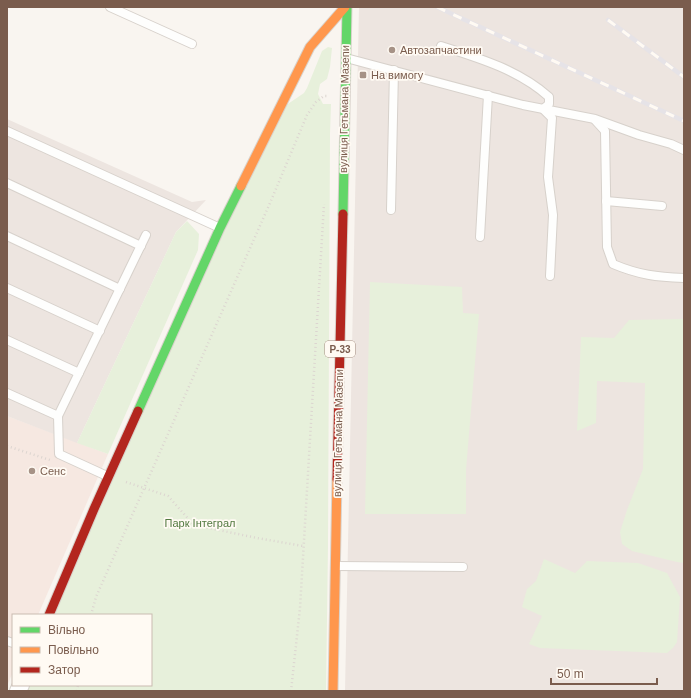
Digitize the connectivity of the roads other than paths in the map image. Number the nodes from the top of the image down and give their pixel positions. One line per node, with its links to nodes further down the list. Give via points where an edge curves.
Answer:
1 (110, 7): 3 (lane)
2 (346, 7): 5 (main road, вулиця Гетьмана Мазепи / Р-33); 16 (main road, вулиця Гетьмана Мазепи, via 310,47)
3 (192, 44)
4 (441, 46): 8 (lane, via 478,57 528,80 549,97 549,104)
5 (345, 58): 6 (lane); 31 (main road, вулиця Гетьмана Мазепи / Р-33)
6 (394, 70): 7 (lane); 15 (lane)
7 (488, 95): 8 (lane); 19 (lane)
8 (543, 109): 9 (lane); 21 (lane, via 552,118 548,177 553,216)
9 (595, 119): 11 (lane); 13 (lane, via 605,131)
10 (7, 131): 16 (lane)
11 (684, 150)
12 (7, 183): 20 (lane)
13 (606, 201): 14 (lane); 22 (lane, via 607,247 613,264 632,272)
14 (662, 206)
15 (391, 210)
16 (220, 228): 30 (main road, вулиця Гетьмана Мазепи)
17 (146, 235): 20 (lane)
18 (7, 236): 24 (lane)
19 (480, 237)
20 (141, 246): 24 (lane)
21 (550, 276)
22 (684, 278)
23 (7, 288): 25 (lane)
24 (120, 289): 25 (lane)
25 (100, 331): 27 (lane)
26 (7, 340): 27 (lane)
27 (79, 373): 29 (lane)
28 (7, 392): 29 (lane)
29 (58, 416): 30 (lane, via 59,454)
30 (108, 477): 33 (main road, вулиця Гетьмана Мазепи)
31 (336, 566): 32 (lane); 34 (main road, вулиця Гетьмана Мазепи / Р-33)
32 (463, 567)
33 (49, 614)
34 (333, 691)

